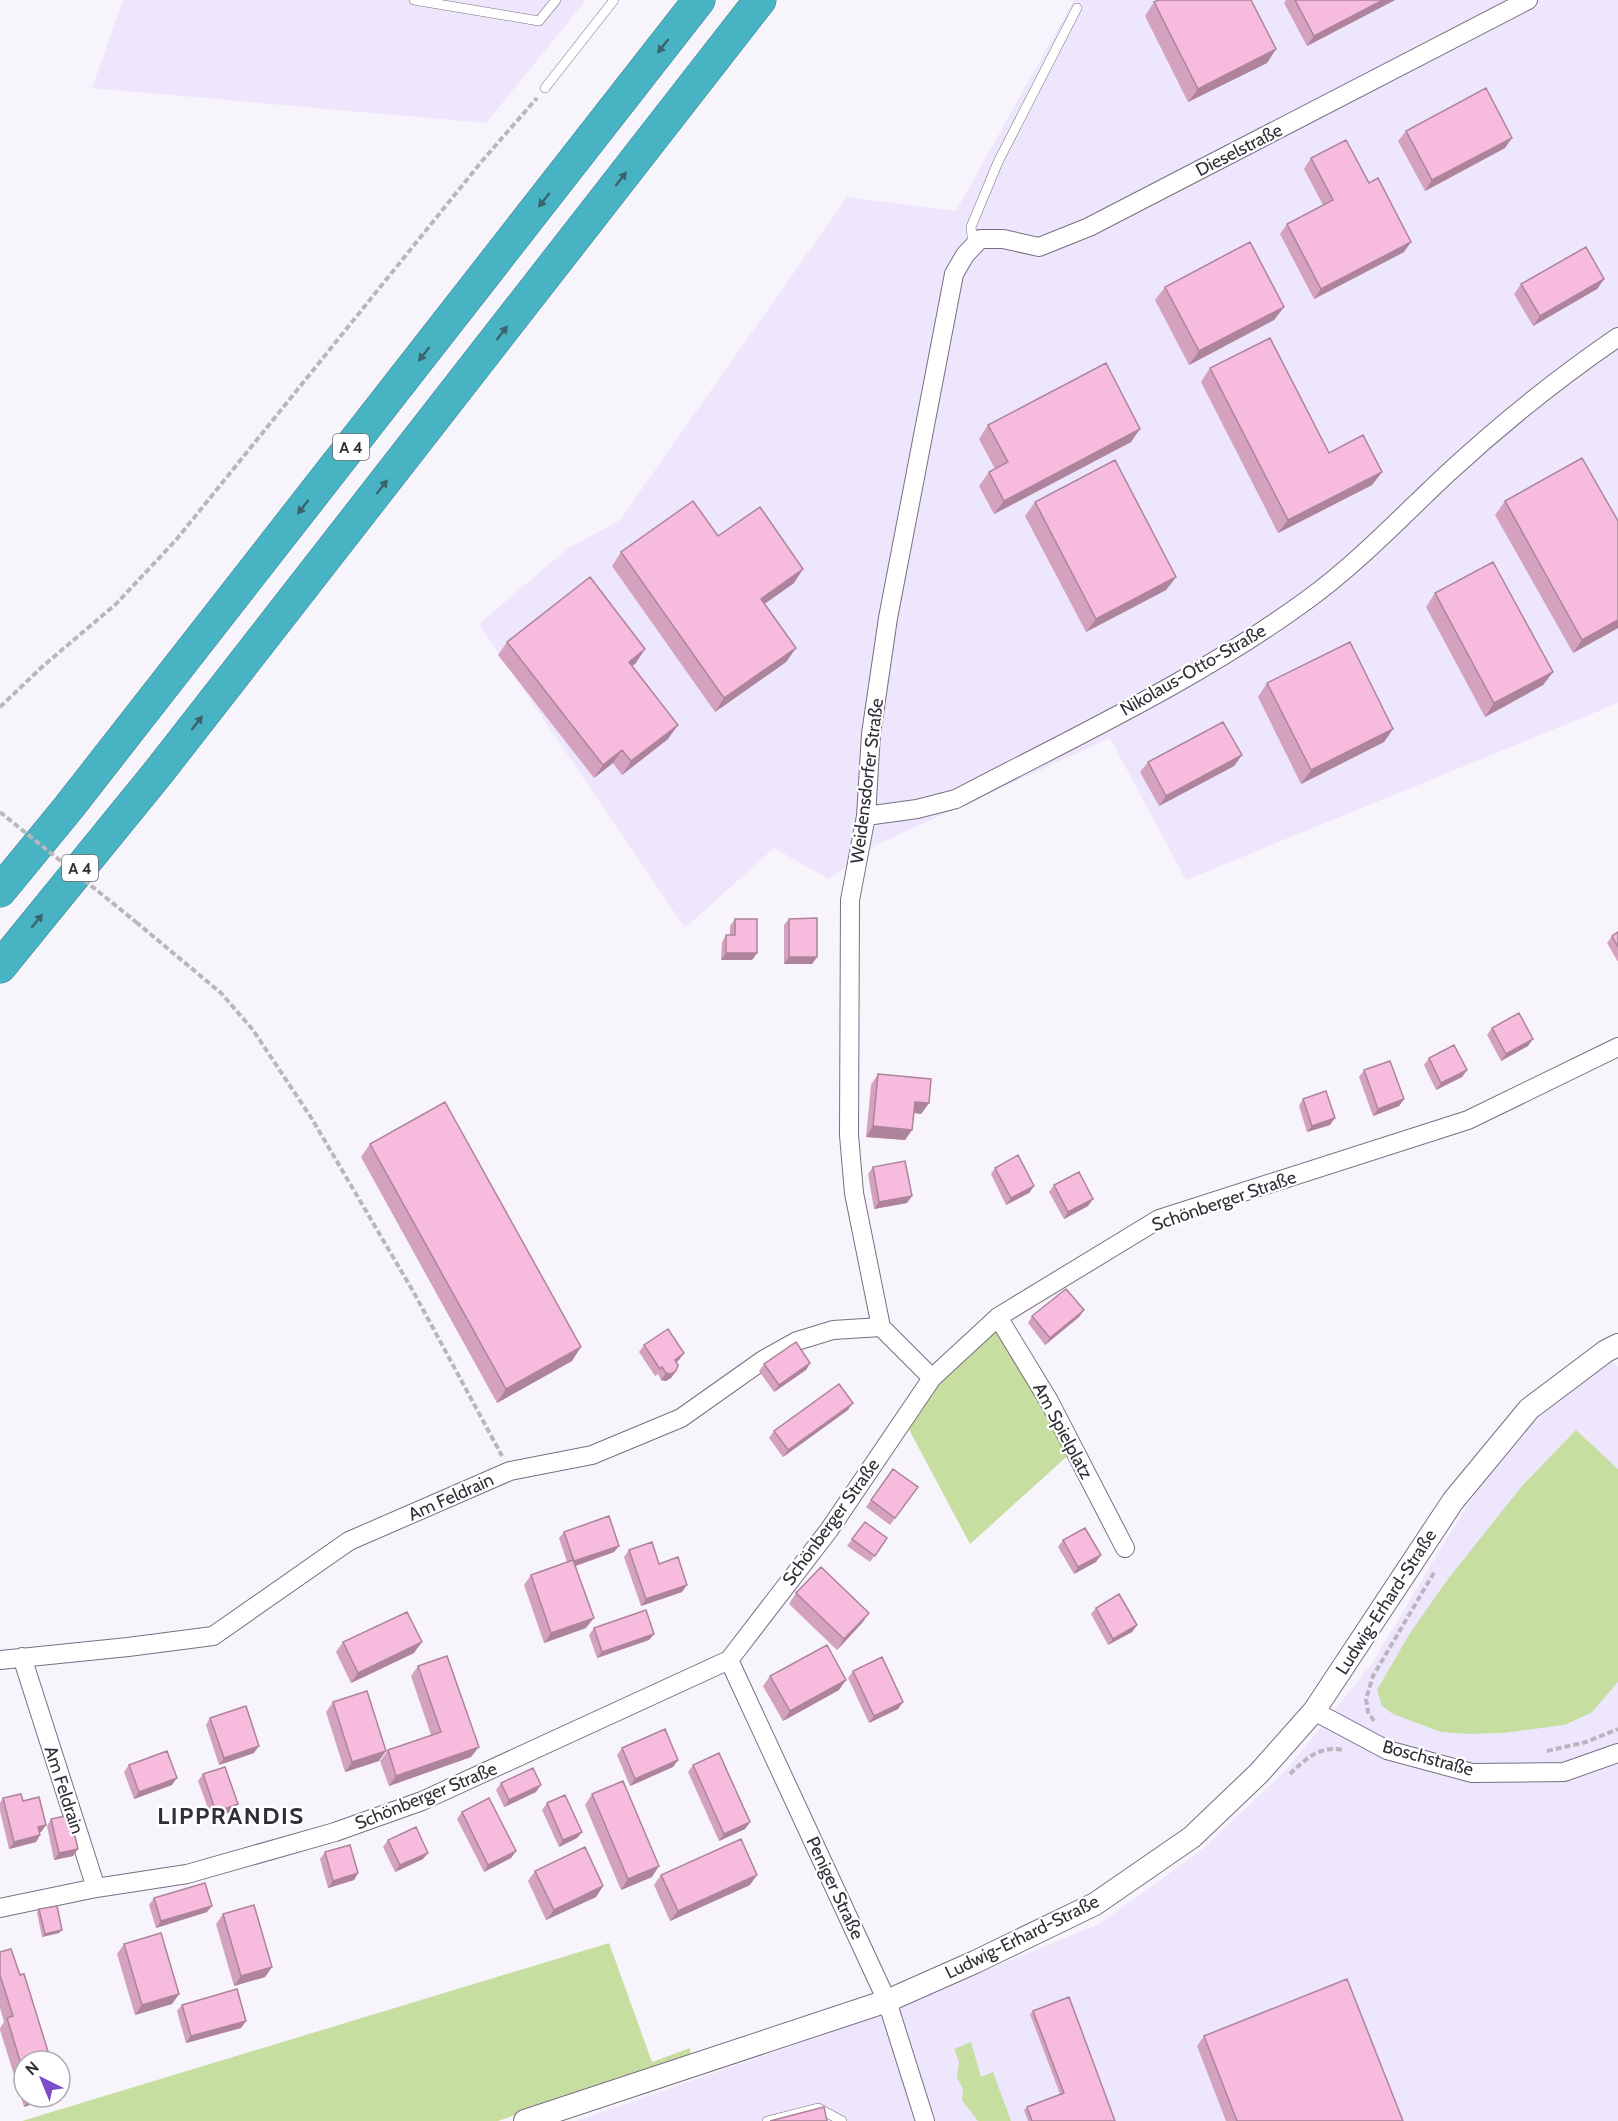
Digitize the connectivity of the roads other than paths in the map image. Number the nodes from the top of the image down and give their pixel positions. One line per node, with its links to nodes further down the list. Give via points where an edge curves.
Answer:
1 (414, 0): 2 (lane, via 539,21)
2 (556, 0)
3 (614, 0): 8 (lane)
4 (699, 0): 12 (highway, A 4, one-way to 12)
5 (760, 0): 13 (highway, A 4, one-way to 5, via 161,770)
6 (1528, 0): 9 (street, Dieselstraße, via 1089,227 1039,247 1003,239 980,239)
7 (1077, 8): 9 (lane, via 998,162 971,227)
8 (546, 88)
9 (973, 246): 11 (street, Weidensdorfer Straße, via 954,274 888,618 871,734)
10 (1618, 337): 11 (street, Nikolaus-Otto-Straße, via 1531,402 1309,599 1240,646 956,799)
11 (866, 816): 16 (street, Weidensdorfer Straße, via 850,900 849,1135 854,1193)
12 (0, 891)
13 (0, 967)
14 (1618, 1047): 15 (street, Schönberger Straße, via 1468,1120 1159,1219)
15 (998, 1317): 18 (street, Schönberger Straße); 19 (street, Am Spielplatz, via 1048,1401)
16 (881, 1327): 18 (street); 20 (street, Am Feldrain, via 833,1330 797,1341 681,1418 592,1455 510,1471 349,1541 213,1636)
17 (1618, 1345): 23 (street, Ludwig-Erhard-Straße, via 1529,1409 1453,1501)
18 (932, 1378): 22 (street, Schönberger Straße, via 829,1530)
19 (1125, 1548)
20 (22, 1657): 21 (street, Am Feldrain); 25 (street, Am Feldrain)
21 (0, 1660)
22 (729, 1660): 25 (street, Schönberger Straße, via 422,1801 335,1832 187,1874); 27 (street, Peniger Straße)
23 (1314, 1712): 24 (street, Boschstraße, via 1388,1750 1472,1773 1564,1772); 27 (street, Ludwig-Erhard-Straße, via 1259,1773 1192,1837 1095,1904)
24 (1618, 1753)
25 (96, 1888): 26 (street, Schönberger Straße)
26 (0, 1908)
27 (887, 2001): 28 (street, Ludwig-Erhard-Straße); 31 (street, Peniger Straße)
28 (525, 2121)
29 (766, 2121): 30 (lane, via 818,2108)
30 (842, 2121)
31 (925, 2121)

